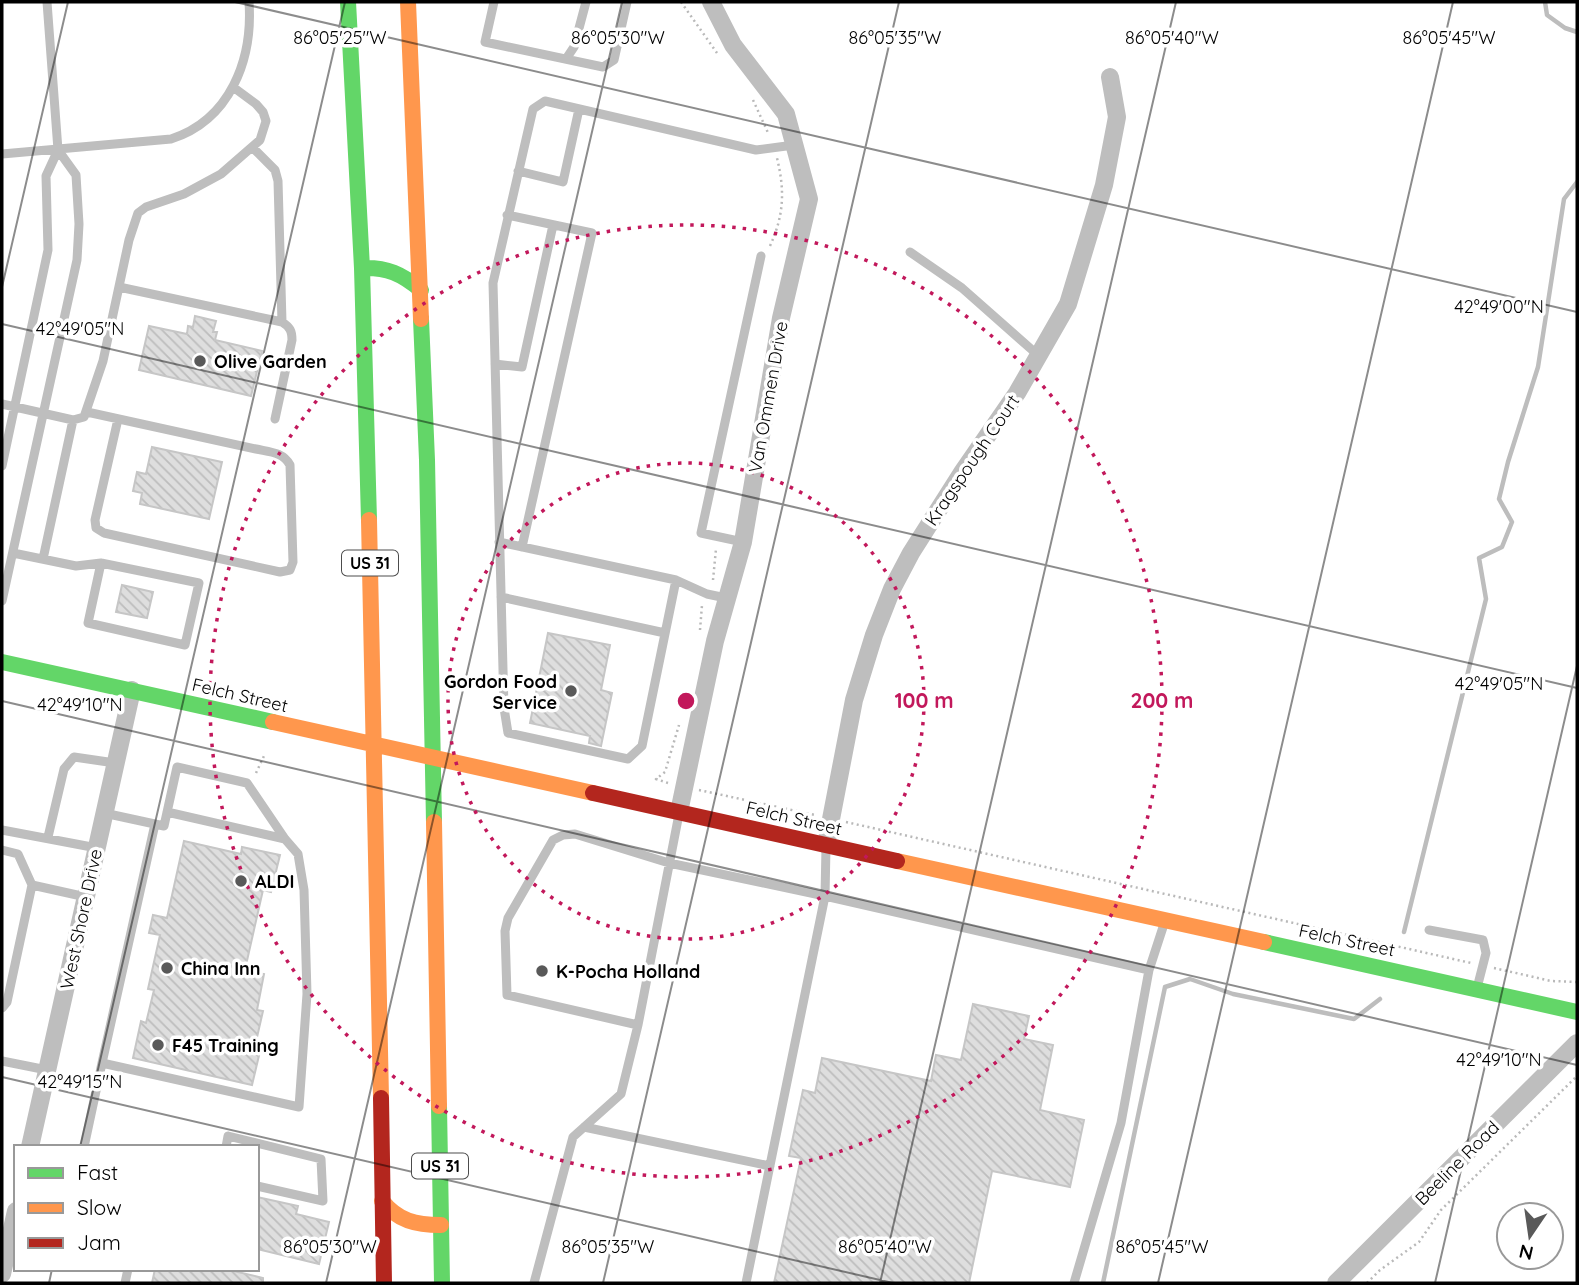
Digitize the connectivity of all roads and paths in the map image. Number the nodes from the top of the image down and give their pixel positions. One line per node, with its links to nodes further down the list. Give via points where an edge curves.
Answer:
1 (47, 2): 19 (lane)
2 (249, 2): 13 (lane, via 248,41)
3 (348, 2): 27 (main road, US 31)
4 (408, 2): 29 (main road, US 31)
5 (494, 2): 11 (lane, via 485,42)
6 (586, 2): 11 (lane, via 574,47)
7 (626, 2): 11 (lane, via 614,60 603,67)
8 (681, 2): 10 (path)
9 (711, 2): 16 (street, Van Ommen Drive, via 733,45 786,114)
10 (716, 52)
11 (566, 59)
12 (1110, 77): 31 (street, Kragspough Court, via 1117,117 1104,185 1068,304)
13 (233, 87): 17 (lane, via 263,113 264,130); 19 (lane, via 214,113 187,134)
14 (749, 92): 18 (path)
15 (579, 109): 18 (lane, via 756,150); 21 (lane, via 545,101 533,109); 21 (lane, via 563,182)
16 (794, 145): 18 (lane); 43 (street, Van Ommen Drive, via 809,200 782,318)
17 (253, 148): 28 (lane, via 202,185 138,213); 30 (lane, via 275,170 278,181)
18 (774, 148): 24 (path, via 782,201 780,225)
19 (58, 150): 20 (lane); 34 (lane, via 46,176 50,233 46,265); 36 (lane, via 76,175 79,244)
20 (2, 154)
21 (517, 172): 22 (lane)
22 (507, 215): 23 (lane); 32 (lane, via 493,283)
23 (553, 225): 32 (lane, via 522,367); 44 (lane, via 592,233)
24 (769, 248)
25 (911, 253): 31 (lane, via 962,288)
26 (761, 256): 41 (lane, via 701,533)
27 (362, 268): 29 (main road, via 393,269); 58 (main road, US 31)
28 (119, 287): 30 (lane); 35 (lane)
29 (421, 290): 60 (main road, US 31)
30 (282, 322): 38 (lane, via 292,340)
31 (1039, 356): 67 (street, Kragspough Court, via 918,541 892,589 854,699)
32 (495, 364): 42 (lane)
33 (2, 404): 34 (lane)
34 (15, 407): 36 (lane); 40 (lane)
35 (86, 412): 37 (lane); 39 (lane)
36 (43, 414): 39 (lane); 45 (lane)
37 (118, 419): 37 (lane, via 286,458 290,465 293,562 289,570 281,572 96,528)
38 (275, 419)
39 (73, 420): 46 (lane)
40 (2, 466)
41 (716, 536): 43 (lane); 49 (path, via 713,582)
42 (499, 542): 44 (lane); 50 (lane)
43 (743, 542): 51 (street, Van Ommen Drive)
44 (522, 547): 48 (lane)
45 (13, 553): 46 (lane); 52 (lane)
46 (43, 559): 47 (lane, via 76,566)
47 (102, 563): 47 (lane, via 199,583 185,645 88,623)
48 (676, 580): 49 (lane); 53 (lane)
49 (707, 594): 51 (lane); 54 (path)
50 (501, 597): 53 (lane); 53 (lane, via 508,733 628,759 642,746)
51 (726, 598): 63 (street, Van Ommen Drive)
52 (2, 601)
53 (665, 633)
54 (699, 634)
55 (2, 662): 56 (main road, Felch Street)
56 (132, 690): 58 (main road, Felch Street); 61 (street, West Shore Drive)
57 (681, 715): 63 (path, via 665,772 656,779)
58 (374, 744): 60 (main road, Felch Street); 99 (main road, US 31)
59 (264, 756): 62 (path)
60 (433, 758): 65 (main road, Felch Street); 100 (main road, US 31)
61 (115, 763): 66 (street, West Shore Drive); 70 (lane, via 74,757 64,769)
62 (256, 773)
63 (684, 787): 65 (street, Van Ommen Drive); 67 (path)
64 (167, 812): 68 (lane, via 164,826); 71 (lane); 71 (lane, via 177,767 247,783)
65 (679, 812): 72 (main road, Felch Street); 75 (lane)
66 (104, 813): 68 (lane); 73 (street, West Shore Drive)
67 (831, 819): 72 (street, Kragspough Court); 81 (path)
68 (155, 824): 90 (lane)
69 (2, 830): 70 (lane)
70 (48, 837): 73 (lane)
71 (285, 839): 90 (lane, via 298,854 304,890 307,994 299,1107)
72 (826, 845): 77 (lane); 79 (main road, Felch Street)
73 (97, 848): 78 (street, West Shore Drive)
74 (2, 850): 76 (lane, via 18,854)
75 (668, 863): 77 (lane); 87 (lane); 87 (lane, via 575,834 562,835 553,840 505,931 507,995)
76 (32, 885): 78 (lane); 85 (lane)
77 (825, 896): 82 (lane); 97 (lane)
78 (86, 897): 91 (street, West Shore Drive)
79 (1165, 920): 82 (lane); 84 (main road, Felch Street)
80 (1429, 930): 81 (lane, via 1483,940)
81 (1482, 966): 83 (path); 84 (lane)
82 (1149, 971): 107 (lane, via 1121,1124)
83 (1577, 982)
84 (1477, 989): 86 (main road, Felch Street)
85 (2, 1008)
86 (1577, 1012)
87 (638, 1025): 93 (lane, via 621,1094)
88 (1577, 1043): 108 (street, Beeline Road)
89 (2, 1061): 91 (lane)
90 (102, 1063): 95 (lane)
91 (47, 1070): 94 (street, West Shore Drive)
92 (1577, 1076): 109 (path, via 1441,1210 1419,1242)
93 (584, 1127): 97 (lane); 105 (lane, via 573,1137)
94 (30, 1145)
95 (84, 1145)
96 (226, 1145): 98 (lane, via 228,1136 321,1159 323,1201)
97 (770, 1166): 106 (lane)
98 (259, 1186)
99 (382, 1201): 100 (main road, via 408,1223); 103 (main road, US 31)
100 (441, 1225): 104 (main road, US 31)
101 (13, 1234): 102 (street)
102 (2, 1274)
103 (384, 1283)
104 (442, 1283)
105 (534, 1283)
106 (747, 1283)
107 (1074, 1283)
108 (1336, 1283)
109 (1367, 1283)

